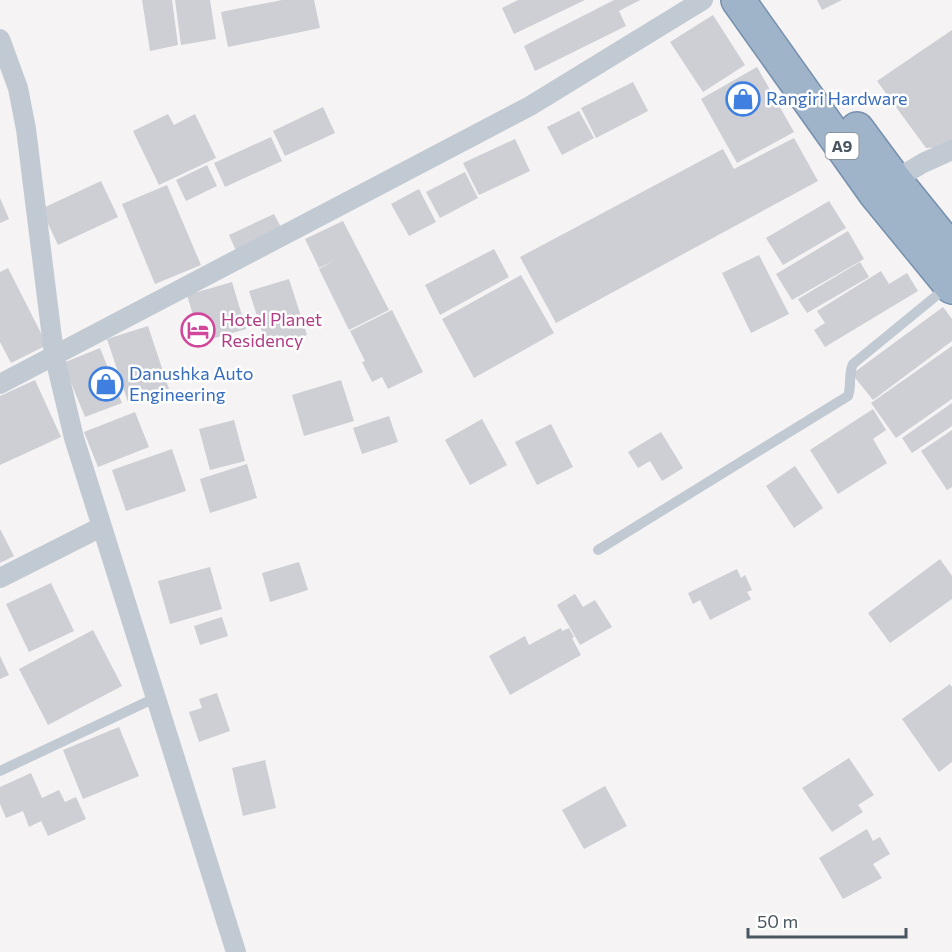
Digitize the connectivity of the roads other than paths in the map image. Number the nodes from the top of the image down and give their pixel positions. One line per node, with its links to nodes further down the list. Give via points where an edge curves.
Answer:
1 (703, 0): 9 (street, via 530,106)
2 (738, 0): 6 (highway, A9)
3 (767, 0): 6 (highway, A9)
4 (0, 39): 9 (street, via 18,88 26,129)
5 (952, 150): 6 (street)
6 (885, 186): 7 (highway, A9); 8 (highway, A9)
7 (952, 251)
8 (951, 286): 12 (lane, via 853,364 848,396)
9 (54, 354): 10 (street); 11 (street)
10 (0, 384)
11 (101, 527): 13 (street); 14 (street)
12 (598, 550)
13 (0, 578)
14 (155, 698): 15 (lane); 16 (street)
15 (0, 771)
16 (236, 952)

